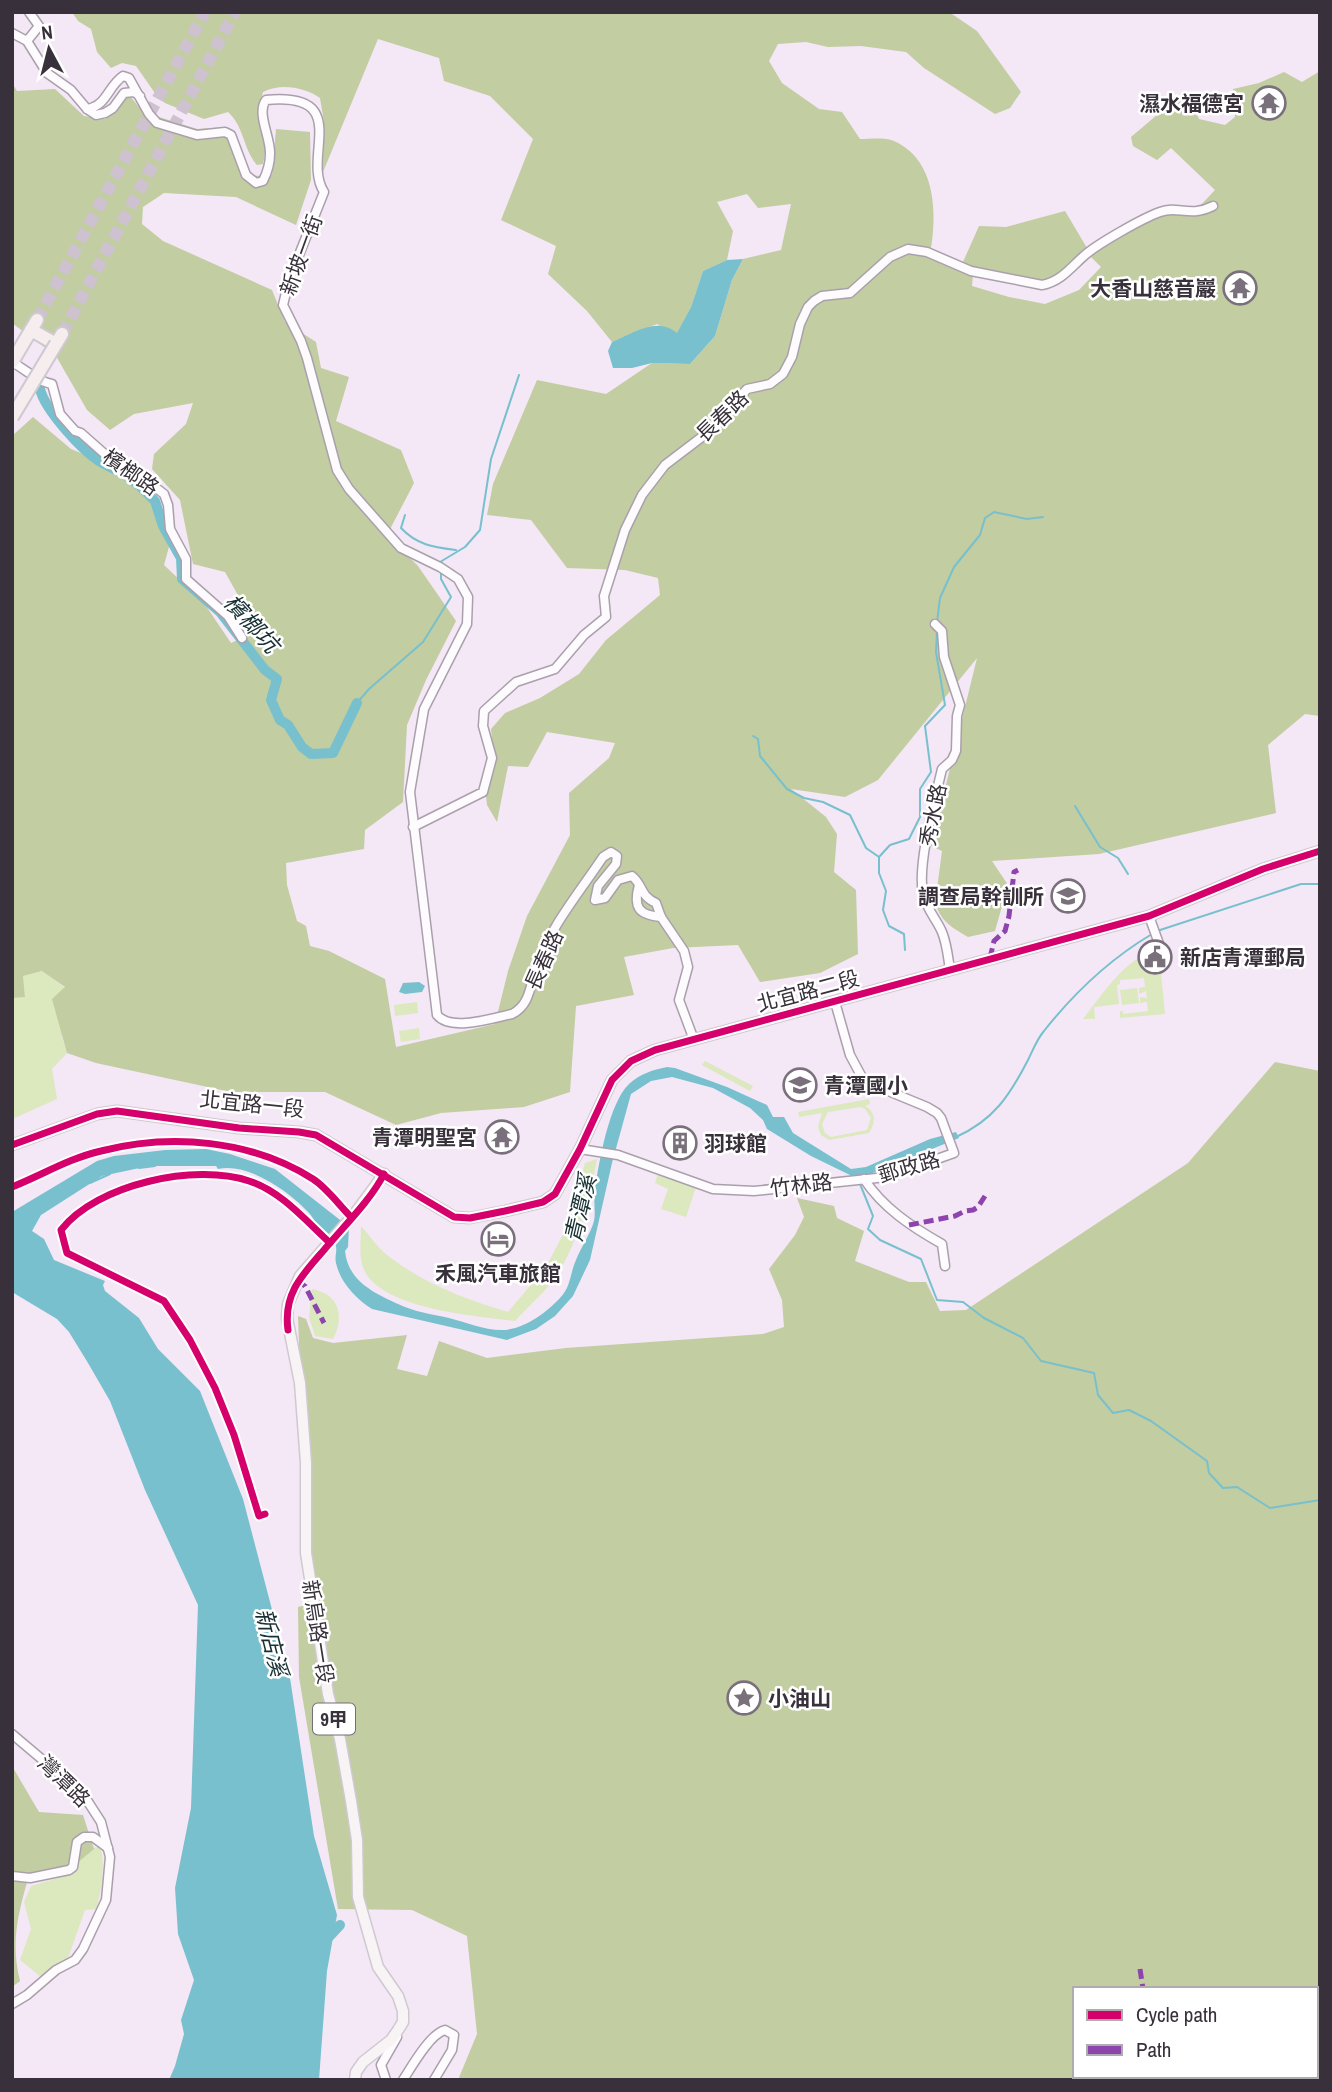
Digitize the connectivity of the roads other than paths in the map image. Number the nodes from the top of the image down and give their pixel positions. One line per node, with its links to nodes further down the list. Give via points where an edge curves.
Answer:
1 (29, 12): 3 (street, via 39,26)
2 (12, 33): 3 (street)
3 (27, 41): 5 (street, via 47,73)
4 (141, 96): 5 (street, via 124,93 105,113 96,115); 5 (street, 新坡一街, via 130,78 123,76 101,104); 9 (street, 新坡一街, via 157,123 197,135 217,131 231,135 246,175 256,183 263,181 270,153 263,104 285,99 312,109 320,128 319,179 324,192 283,305 302,341 337,470 401,548)
5 (87, 109)
6 (1213, 206): 12 (street, 長春路, via 1200,213 1161,211 1094,249 1068,273 1047,284 971,271 908,249 890,257 850,293 814,301 800,324 783,374 771,384 747,388 711,430 665,465 642,495 625,530 604,596 606,617 555,669 516,682 484,711 483,726 492,758 483,792)
7 (12, 362): 8 (highway, bridge, via 34,325 59,339); 11 (street, 檳榔路, via 52,384 60,414 75,431 164,495 170,529 186,559 186,579 228,616)
8 (12, 417)
9 (440, 567): 12 (street, 長春路, via 458,579 468,597 469,612 424,709 410,792)
10 (939, 628): 16 (street, 秀水路, via 960,705 956,751 942,769 921,885 929,912 946,942)
11 (242, 638)
12 (413, 827): 18 (street, 長春路, via 435,1008 442,1021 488,1019 520,1010 549,941 607,853 615,853 616,864 598,886 595,901 605,898 627,876 636,879 638,909 661,917 684,951 688,967 679,1000)
13 (1320, 851): 14 (main road, 北宜路二段, via 1263,869)
14 (1149, 919): 15 (street); 16 (main road, 北宜路二段)
15 (1157, 947)
16 (950, 970): 17 (main road, 北宜路二段)
17 (835, 1002): 18 (main road, 北宜路二段); 23 (street, 郵政路, via 850,1055 864,1081 927,1107 941,1118 954,1153 887,1177)
18 (694, 1040): 21 (main road, 北宜路二段, via 654,1050 622,1068)
19 (12, 1138): 22 (main road, 北宜路一段, via 96,1108 124,1106 316,1129 375,1163)
20 (12, 1144): 22 (main road, 北宜路一段, via 117,1111 316,1135)
21 (580, 1149): 22 (main road, 北宜路二段, via 555,1194 543,1202 470,1218 450,1215); 23 (street, 竹林路, via 618,1155 713,1189 785,1188)
22 (384, 1174): 29 (main road, 新烏路一段 / 9甲, via 297,1281 287,1318 300,1382 306,1553 357,1840 358,1897 378,1967 403,2011)
23 (864, 1179): 24 (street, via 875,1195 909,1224 942,1244)
24 (945, 1266)
25 (12, 1734): 26 (street, 灣潭路, via 83,1794 101,1822)
26 (108, 1848): 27 (street, via 84,1837 77,1842 69,1870 30,1878); 28 (street, 灣潭路, via 106,1900 83,1949 75,1960)
27 (12, 1876)
28 (12, 2004)
29 (398, 2030): 30 (main road, via 363,2062); 31 (street, via 381,2066)
30 (355, 2080)
31 (386, 2080)
32 (403, 2080): 33 (street, via 431,2040 445,2030 454,2035 454,2043)
33 (434, 2080)

